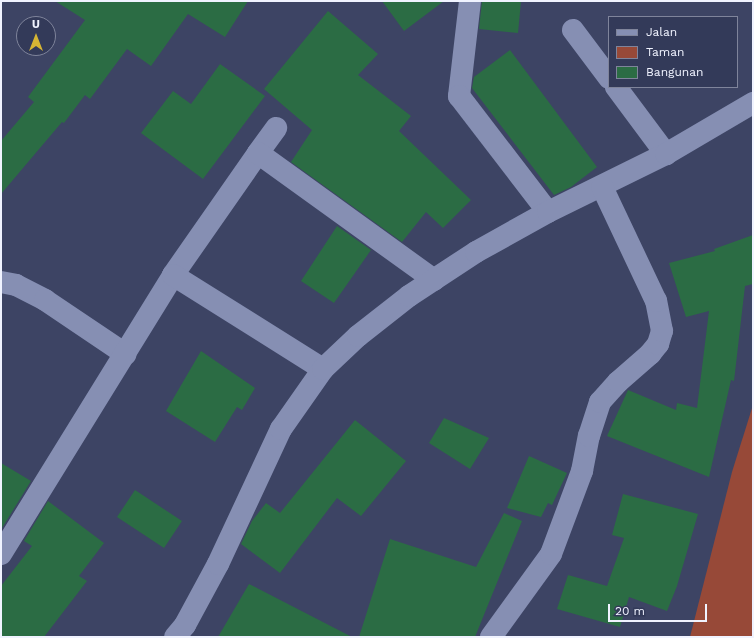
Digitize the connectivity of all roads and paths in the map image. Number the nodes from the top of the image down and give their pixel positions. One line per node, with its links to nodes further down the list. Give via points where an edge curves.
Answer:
1 (470, 1): 10 (street, via 459,96)
2 (573, 30): 3 (street)
3 (608, 77)
4 (617, 88): 8 (street)
5 (753, 102): 8 (street)
6 (276, 128): 7 (street)
7 (258, 153): 11 (street); 12 (street)
8 (666, 154): 9 (street)
9 (602, 187): 10 (street); 18 (street, via 656,301 662,331 658,344 650,354 600,402 589,436 582,471 551,554)
10 (548, 212): 12 (street, via 476,252)
11 (173, 275): 14 (street); 15 (street)
12 (434, 280): 15 (street, via 358,336)
13 (1, 282): 14 (street, via 16,285 45,300)
14 (125, 354): 16 (street)
15 (323, 369): 17 (street, via 281,429 218,564 185,625)
16 (1, 554)
17 (175, 637)
18 (491, 637)

